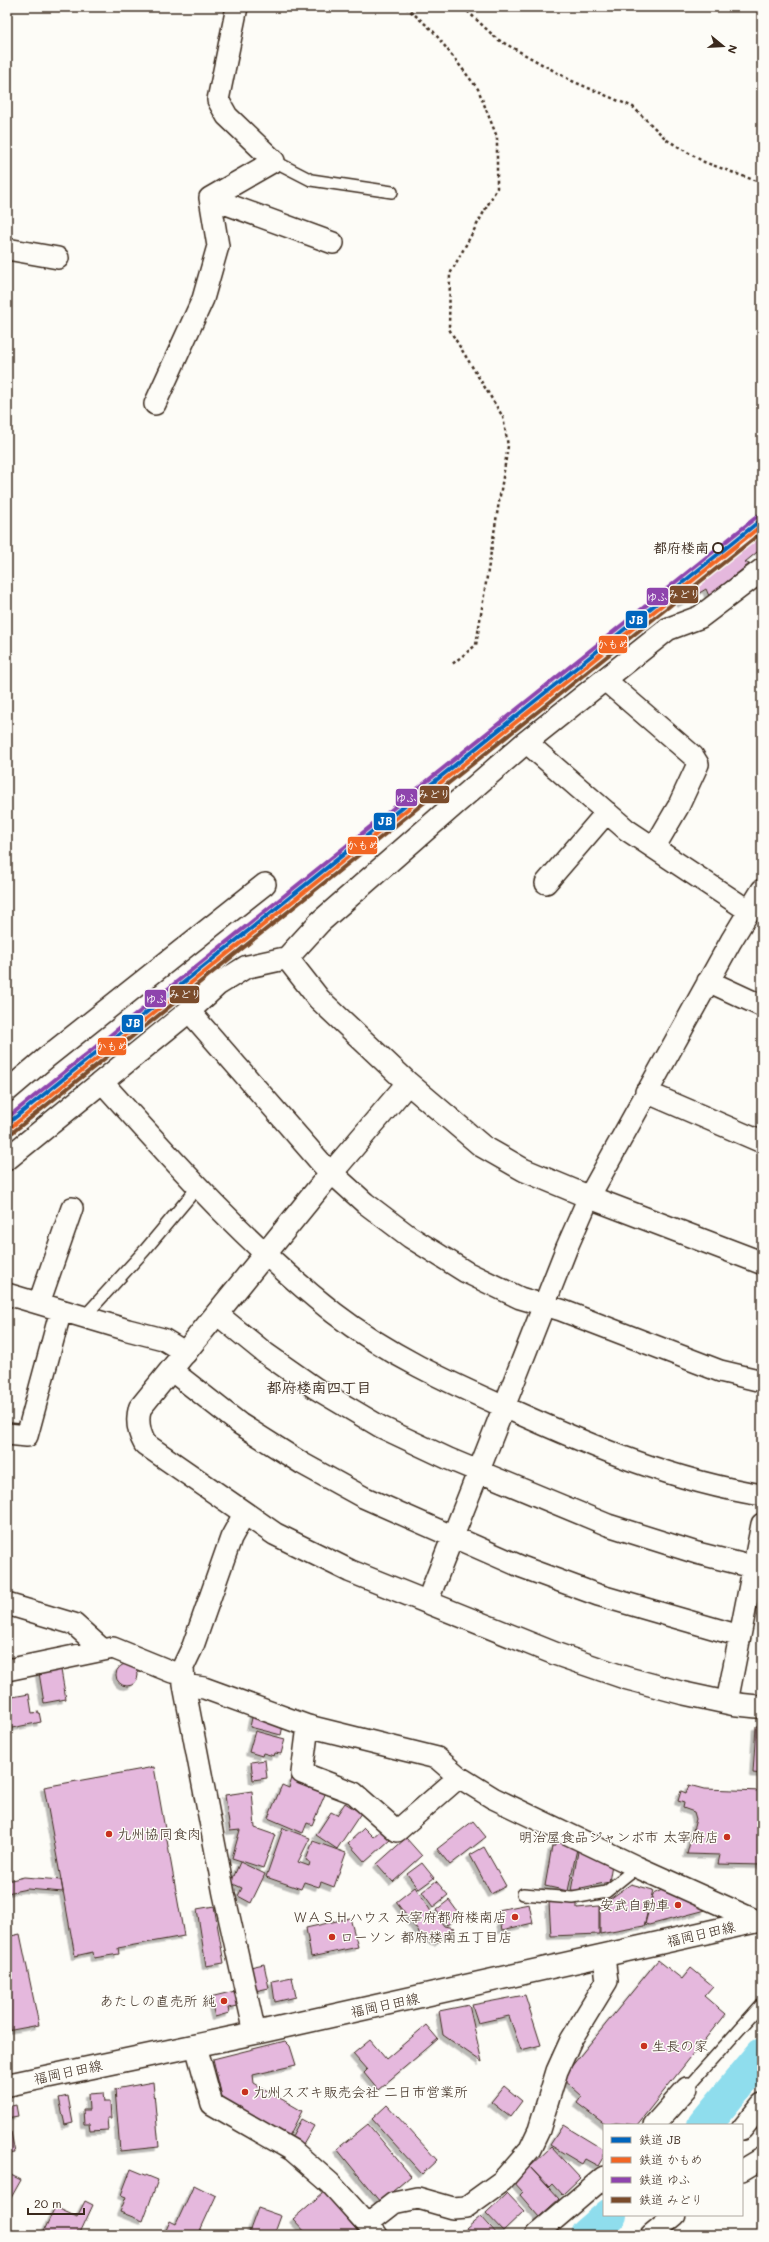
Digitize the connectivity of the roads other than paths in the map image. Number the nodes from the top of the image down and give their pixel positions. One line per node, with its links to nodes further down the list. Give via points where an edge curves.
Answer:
1 (237, 7): 2 (street, via 218,100 227,116)
2 (274, 161): 3 (lane, via 311,180); 4 (street)
3 (392, 192)
4 (210, 198): 5 (street); 8 (street, via 218,246 203,299)
5 (333, 243)
6 (7, 249): 7 (street)
7 (58, 258)
8 (155, 404)
9 (762, 570): 10 (street, via 700,617 668,629)
10 (605, 680): 11 (street); 13 (street, via 693,756 698,764 678,807)
11 (526, 742): 12 (street); 18 (street, via 320,922)
12 (606, 812): 13 (street); 14 (street)
13 (654, 848): 17 (street)
14 (546, 883)
15 (265, 884): 24 (street)
16 (762, 890): 17 (street)
17 (749, 911): 19 (street)
18 (287, 958): 21 (street, via 246,967 217,985); 23 (street, via 319,999)
19 (708, 982): 20 (street); 25 (street)
20 (762, 1006)
21 (189, 1011): 22 (street); 28 (street)
22 (102, 1082): 27 (street); 29 (street)
23 (408, 1083): 28 (street); 30 (street, via 482,1146 524,1170)
24 (7, 1091)
25 (646, 1092): 26 (street); 30 (street)
26 (762, 1142)
27 (7, 1159)
28 (332, 1173): 32 (street); 36 (street, via 365,1203 417,1241 493,1285)
29 (197, 1188): 32 (street); 39 (lane)
30 (589, 1197): 33 (street); 36 (street)
31 (72, 1208): 35 (street)
32 (266, 1254): 38 (street); 43 (street, via 335,1314 395,1354)
33 (762, 1263)
34 (7, 1294): 35 (street)
35 (39, 1303): 37 (street)
36 (544, 1306): 42 (street, via 561,1310 720,1371); 43 (street)
37 (61, 1310): 39 (street); 44 (street, via 26,1436)
38 (217, 1314): 40 (street); 45 (street, via 316,1388 382,1427)
39 (84, 1317): 40 (street, via 163,1338)
40 (186, 1353): 41 (street)
41 (171, 1370): 47 (street, via 140,1408 140,1435 145,1444); 49 (street, via 240,1424 303,1464 363,1497)
42 (762, 1381)
43 (504, 1407): 45 (street); 46 (street, via 615,1455 665,1472)
44 (7, 1434)
45 (478, 1471): 49 (street); 50 (street, via 608,1525 697,1553)
46 (762, 1495)
47 (244, 1514): 51 (street, via 275,1534 343,1568); 57 (street, via 231,1538 193,1646 183,1667)
48 (762, 1524): 50 (street)
49 (453, 1537): 51 (street); 54 (street, via 522,1567 598,1595)
50 (754, 1567): 52 (street)
51 (427, 1602): 58 (street, via 556,1654 626,1678)
52 (754, 1603): 54 (street)
53 (7, 1604): 55 (street, via 74,1624)
54 (740, 1636): 58 (street)
55 (103, 1650): 56 (street); 57 (street, via 113,1648)
56 (7, 1670)
57 (184, 1679): 60 (street); 67 (street, via 224,1894)
58 (727, 1702): 59 (street)
59 (762, 1707)
60 (308, 1726): 61 (street, via 437,1758); 61 (street, via 302,1773 354,1793 397,1831)
61 (459, 1777): 62 (street, via 493,1798)
62 (637, 1867): 63 (lane, via 606,1892 573,1898); 64 (street)
63 (523, 1894)
64 (760, 1921): 65 (street, 福岡日田線)
65 (604, 1957): 67 (street, 福岡日田線); 78 (street, via 607,1981 568,2046 557,2071 539,2130 530,2148 502,2181 466,2207 453,2208 418,2198 394,2203)
66 (762, 2004): 70 (lane)
67 (255, 2033): 68 (street, 福岡日田線)
68 (196, 2046): 69 (street, 福岡日田線); 78 (street, via 212,2104 292,2150 330,2183)
69 (7, 2085)
70 (687, 2088): 72 (street)
71 (762, 2104): 73 (street)
72 (655, 2124)
73 (743, 2129)
74 (762, 2158): 75 (street)
75 (743, 2169)
76 (603, 2178): 79 (street)
77 (674, 2216): 80 (street)
78 (372, 2229)
79 (536, 2235)
80 (651, 2235)

